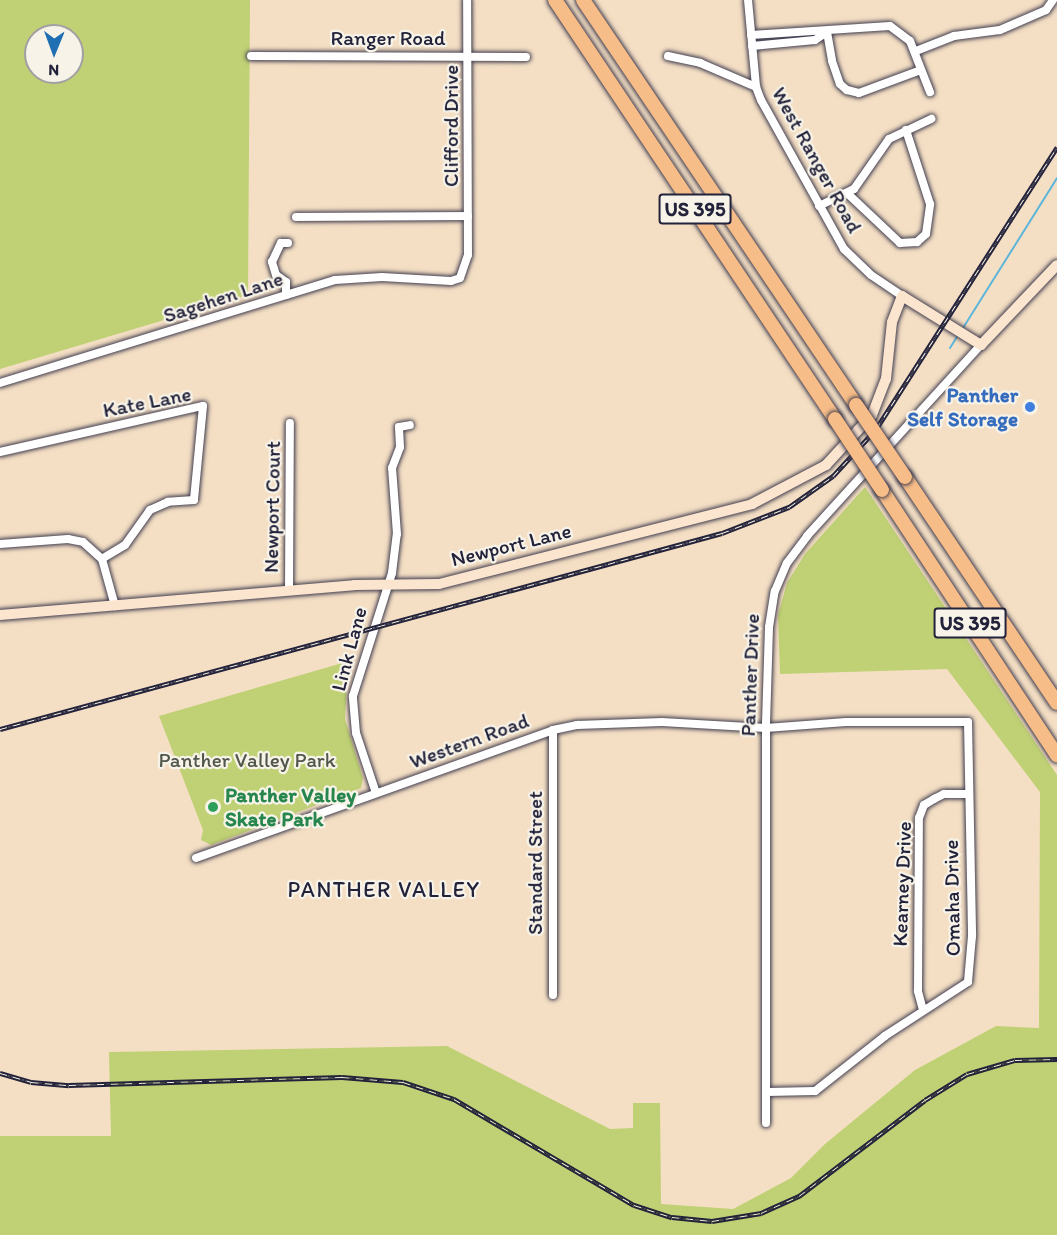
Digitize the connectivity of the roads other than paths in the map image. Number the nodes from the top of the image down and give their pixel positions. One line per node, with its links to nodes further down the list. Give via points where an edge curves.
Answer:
1 (467, 0): 11 (street, Clifford Drive)
2 (555, 0): 43 (highway, US 395, bridge)
3 (583, 0): 39 (highway, US 395, bridge)
4 (748, 0): 7 (street)
5 (1053, 0): 9 (street, via 1046,10 1000,30 954,36)
6 (827, 32): 7 (street, via 813,29); 8 (street, via 815,40); 9 (street, via 890,26 902,31); 14 (street, via 832,61 840,84 847,90 860,93)
7 (751, 35): 8 (street)
8 (752, 46): 15 (street)
9 (916, 51): 14 (street)
10 (251, 56): 11 (street, Ranger Road)
11 (469, 56): 13 (street, Ranger Road); 21 (street, Clifford Drive)
12 (668, 56): 15 (street, West Ranger Road, via 700,63)
13 (526, 57)
14 (921, 70): 16 (street)
15 (756, 87): 20 (street, West Ranger Road)
16 (930, 92)
17 (931, 119): 18 (street)
18 (906, 130): 19 (street, via 889,139 854,189); 19 (street, via 930,204 926,234 917,242 900,243)
19 (847, 193): 20 (street)
20 (819, 206): 27 (street, West Ranger Road, via 854,261)
21 (468, 216): 22 (street, Clifford Drive); 25 (street, Clifford Drive, via 467,260)
22 (296, 217)
23 (288, 243): 26 (street, via 281,243 272,262 276,275 286,282)
24 (1057, 265): 28 (street, Panther Drive)
25 (460, 278): 26 (street, Sagehen Lane, via 348,278)
26 (286, 295): 29 (street, Sagehen Lane)
27 (903, 296): 28 (street, West Ranger Road); 35 (street, Newport Lane, via 892,322 885,385 872,415 840,453 807,478 745,506 499,570 439,584)
28 (981, 345): 41 (street, Panther Drive, via 825,514 787,563 770,614)
29 (0, 384)
30 (291, 423): 36 (street, Newport Court)
31 (410, 425): 35 (street, Link Lane, via 399,427 400,447 392,468 397,534 392,573)
32 (0, 452): 34 (street, Kate Lane, via 203,405 194,500 168,502 150,510 125,545)
33 (0, 544): 34 (street, via 75,539 90,546)
34 (102, 559): 37 (street)
35 (386, 585): 36 (street, Newport Lane); 44 (street, Link Lane, via 358,671 352,704 356,732)
36 (289, 591): 37 (street, Newport Lane)
37 (115, 606): 38 (street, Newport Lane)
38 (0, 615)
39 (1057, 703)
40 (846, 722): 41 (street, Western Road); 45 (street, Omaha Drive, via 968,723)
41 (766, 728): 42 (street, Western Road, via 619,722); 49 (street, Panther Drive)
42 (553, 730): 44 (street, Western Road); 47 (street, Standard Street)
43 (1057, 755)
44 (376, 793): 46 (street, Western Road)
45 (969, 794): 48 (street, Omaha Drive, via 972,936 968,982); 48 (street, Kearney Drive, via 944,794 924,805 919,818 918,991)
46 (196, 858)
47 (553, 995)
48 (923, 1010): 49 (street, Omaha Drive, via 815,1090)
49 (767, 1092): 50 (street, Panther Drive)
50 (766, 1123)

